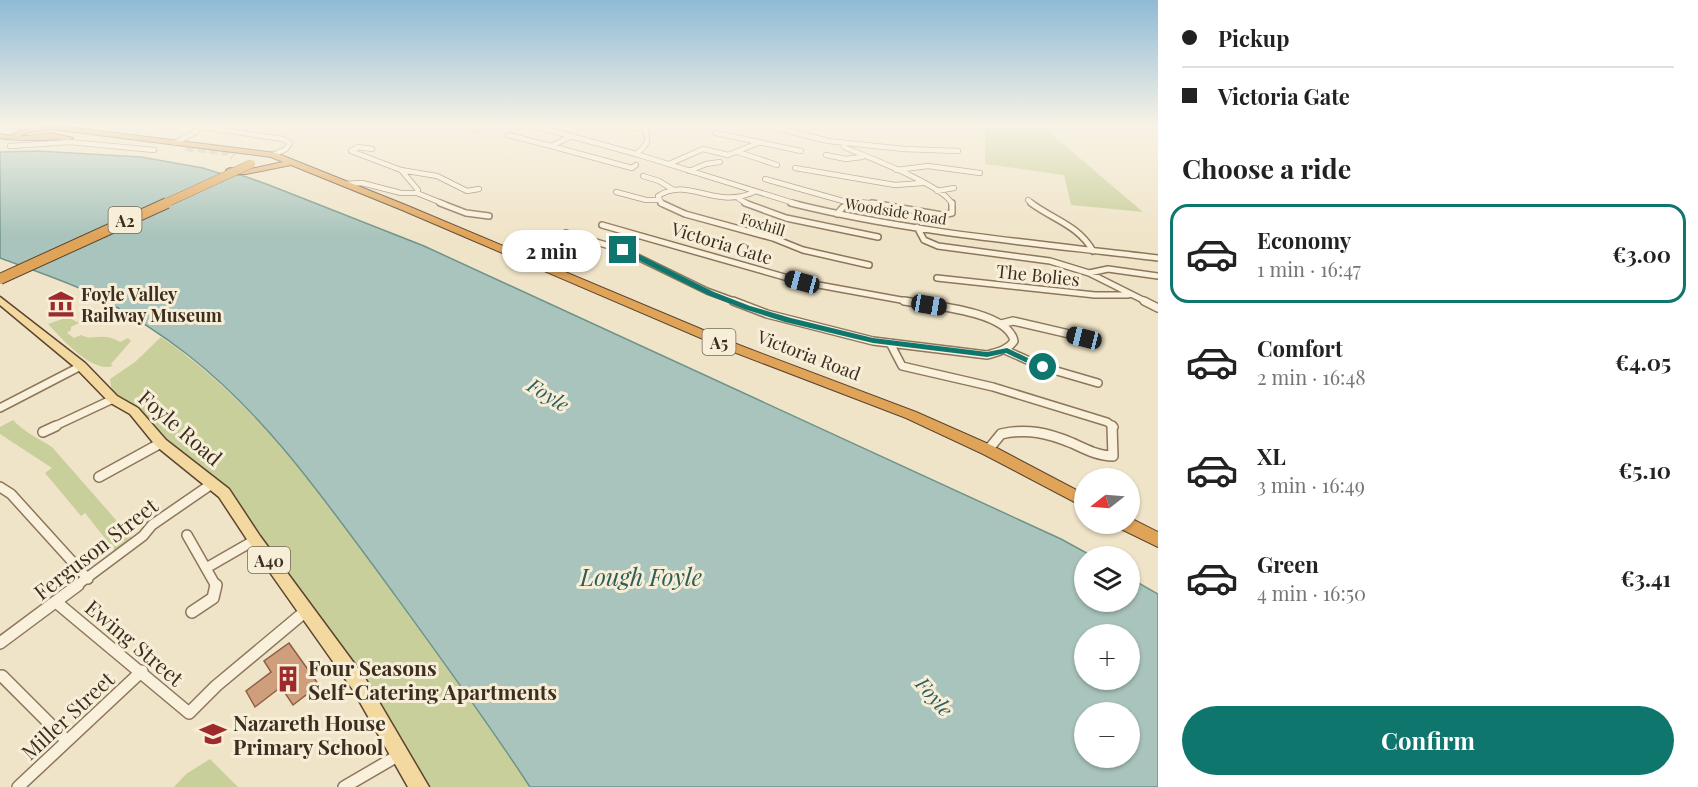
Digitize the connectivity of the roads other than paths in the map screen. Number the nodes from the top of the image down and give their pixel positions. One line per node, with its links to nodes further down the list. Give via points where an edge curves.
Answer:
1 (229, 163): 15 (highway, via 225,168)
2 (232, 163): 15 (highway, A2)
3 (240, 163): 15 (highway)
4 (251, 163): 15 (highway, A2)
5 (284, 163): 15 (highway, via 266,168)
6 (288, 163): 26 (highway, Victoria Road / A5)
7 (382, 163): 19 (street)
8 (613, 163): 16 (street, via 632,168)
9 (665, 163): 14 (street, Woodside Road)
10 (672, 163): 14 (street)
11 (715, 163): 21 (street)
12 (771, 163): 17 (street)
13 (877, 163): 20 (street)
14 (669, 164): 21 (street, Woodside Road)
15 (244, 165): 50 (highway, A2, bridge)
16 (636, 165)
17 (777, 165)
18 (800, 168): 25 (street, via 895,185)
19 (401, 170): 27 (street, via 437,176 466,191); 33 (street)
20 (896, 170): 22 (street, via 928,166); 25 (street)
21 (689, 171): 32 (street, Woodside Road)
22 (980, 173)
23 (643, 176): 28 (street, Foxhill)
24 (771, 180): 37 (street)
25 (923, 183): 30 (street)
26 (344, 184): 33 (street, via 362,183); 69 (highway, Victoria Road / A5)
27 (479, 189)
28 (672, 189): 34 (street, Foxhill); 35 (street, via 661,193)
29 (951, 189): 30 (street)
30 (937, 191): 37 (street, via 951,199 952,213)
31 (616, 192): 35 (street, Foxhill)
32 (753, 192): 34 (street, Foxhill); 38 (street, Woodside Road)
33 (417, 193): 39 (street, via 466,213)
34 (739, 199): 43 (street, Foxhill, via 747,205 799,220)
35 (659, 200): 46 (street, Foxhill, via 669,208)
36 (1028, 201): 44 (street, via 1078,229)
37 (850, 203): 38 (street)
38 (837, 214): 41 (street, Woodside Road)
39 (489, 216)
40 (602, 225): 55 (street, Victoria Gate, via 802,282 981,315)
41 (917, 227): 44 (street, Woodside Road); 47 (street, The Bolies, via 919,236 938,246 1050,261)
42 (566, 233): 59 (street, via 623,250 747,308 852,337)
43 (878, 237)
44 (1093, 250): 45 (street, Woodside Road)
45 (1158, 258)
46 (864, 265)
47 (1089, 273): 48 (street, The Bolies, via 1108,269); 52 (street, The Bolies)
48 (1153, 274)
49 (936, 278): 52 (street, The Bolies, via 1104,297)
50 (1, 279)
51 (0, 293): 53 (main road, Foyle Road / A40)
52 (1128, 295): 54 (street, The Bolies)
53 (3, 302): 61 (main road, Foyle Road / A40)
54 (1158, 308)
55 (1001, 324): 57 (street, Victoria Gate, via 1012,321); 60 (street, via 1014,340)
56 (1084, 329): 57 (street)
57 (1084, 338): 58 (street, Victoria Gate)
58 (1095, 340)
59 (891, 343): 60 (street, via 987,355); 69 (street, via 902,366 993,387 1114,427 1113,456 1098,455 1025,429 1000,434)
60 (1007, 351): 63 (street, via 1043,367)
61 (81, 366): 65 (main road, Foyle Road / A40); 66 (street)
62 (1087, 369): 63 (street)
63 (1087, 379): 64 (street)
64 (1098, 383)
65 (113, 399): 67 (street); 68 (main road, Foyle Road / A40, via 134,411)
66 (0, 408)
67 (43, 432)
68 (161, 443): 70 (street); 71 (main road, Foyle Road / A40)
69 (988, 450): 73 (highway, Victoria Road / A5)
70 (99, 477)
71 (213, 483): 76 (main road, Foyle Road / A40); 79 (street, Ferguson Street, via 152,525)
72 (0, 487): 79 (street, via 11,494)
73 (1074, 496)
74 (1140, 531): 77 (highway)
75 (187, 535): 78 (street)
76 (255, 540): 78 (street); 81 (main road, Foyle Road / A40)
77 (1158, 540)
78 (208, 567): 82 (street, via 216,584 213,598)
79 (88, 579): 80 (street, Ferguson Street)
80 (56, 602): 83 (street, Ferguson Street); 84 (street, Ewing Street)
81 (307, 610): 84 (street, Ewing Street, via 189,713); 87 (main road, Foyle Road / A40, via 359,684)
82 (192, 612)
83 (0, 643)
84 (142, 671): 86 (street, Miller Street)
85 (2, 676): 86 (street)
86 (66, 741): 88 (street, Miller Street)
87 (399, 755): 89 (street); 90 (main road, Foyle Road / A40)
88 (18, 787)
89 (345, 787)
90 (419, 787)

